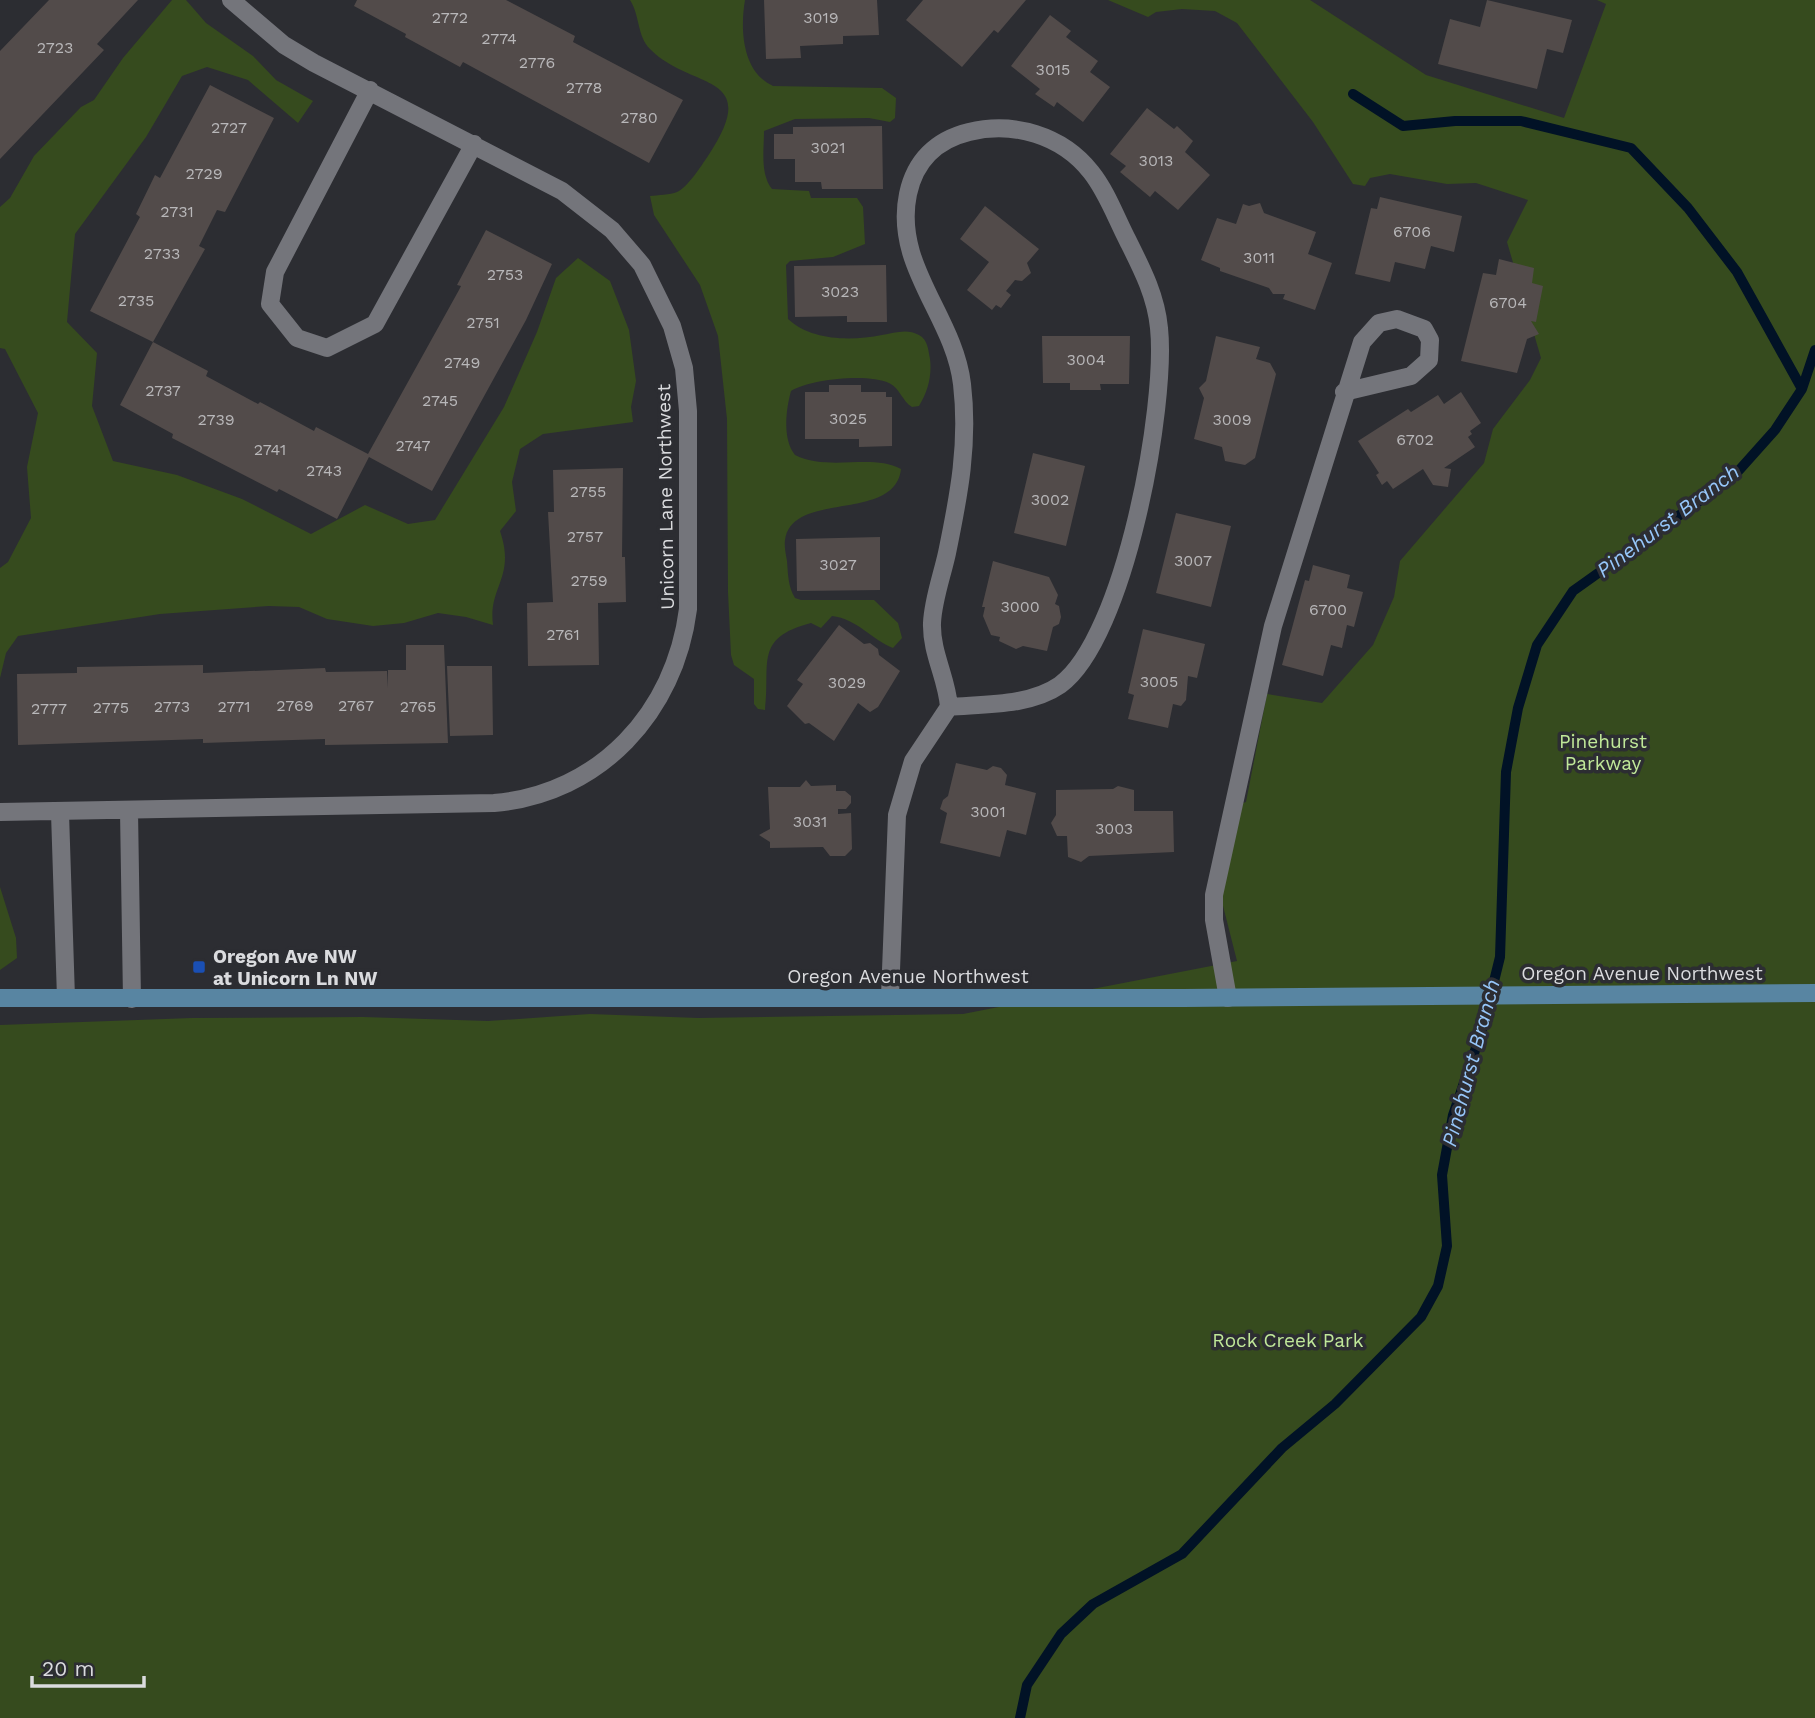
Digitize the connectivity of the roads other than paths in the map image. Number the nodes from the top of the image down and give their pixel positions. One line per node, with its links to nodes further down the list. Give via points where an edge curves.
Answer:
1 (232, 0): 2 (street, Unicorn Lane Northwest, via 284,45)
2 (370, 90): 3 (street, Unicorn Lane Northwest); 3 (street, via 275,272 270,304 296,338 327,348 375,324)
3 (474, 144): 6 (street, Unicorn Lane Northwest, via 562,191 612,230 648,275 672,326 684,368 688,411 688,609 670,678 640,728 618,750 572,780 529,797 494,803)
4 (1344, 392): 4 (street, via 1362,342 1378,323 1398,319 1424,329 1430,340 1429,360 1411,376); 13 (street, via 1273,626 1214,895)
5 (949, 707): 5 (street, via 933,645 932,618 962,481 965,413 953,349 913,261 906,208 918,168 935,146 979,129 1018,129 1073,153 1101,187 1154,298 1160,330 1160,382 1139,516 1086,656 1068,678 1048,691 1010,701); 10 (street, via 913,761 897,815)
6 (129, 811): 8 (street, Unicorn Lane Northwest); 14 (street)
7 (0, 812): 8 (street, Unicorn Lane Northwest)
8 (60, 813): 12 (street)
9 (1815, 993): 13 (street, Oregon Avenue Northwest)
10 (890, 996): 13 (street, Oregon Avenue Northwest); 14 (street, Oregon Avenue Northwest)
11 (0, 998): 12 (street, Oregon Avenue Northwest)
12 (66, 998): 14 (street, Oregon Avenue Northwest)
13 (1228, 998)
14 (132, 999)

